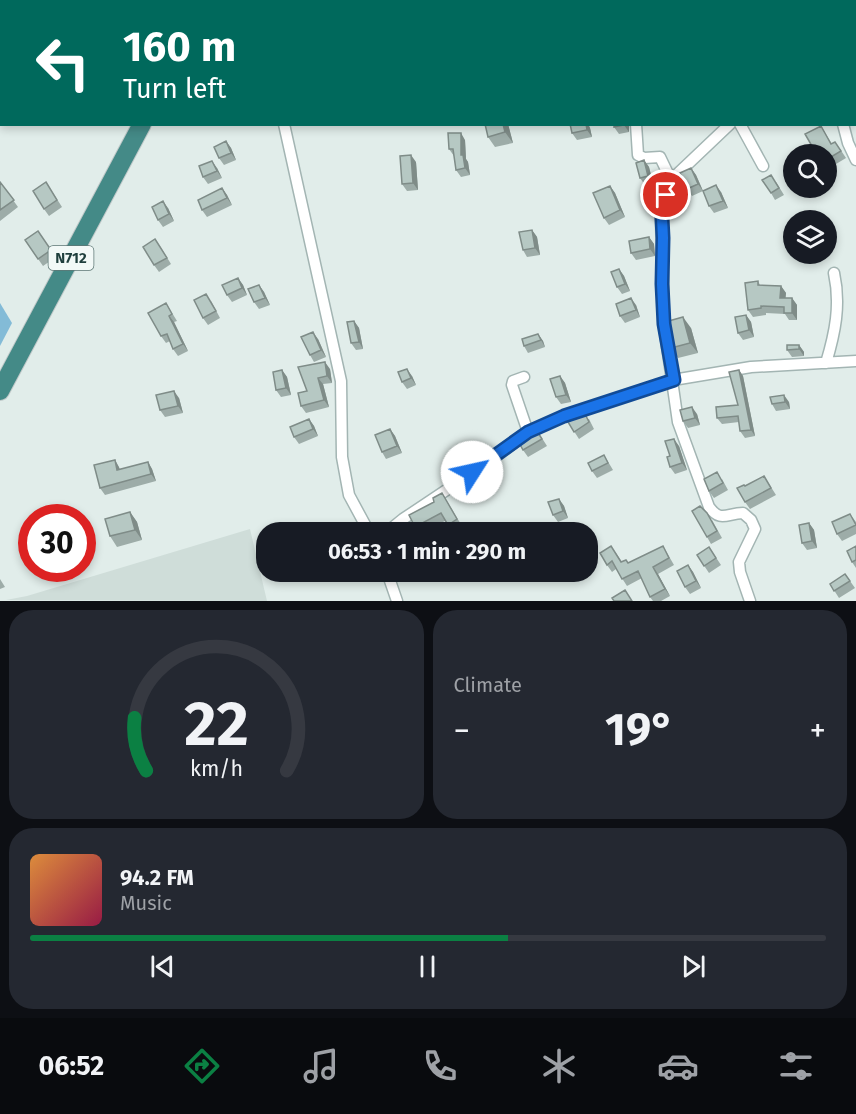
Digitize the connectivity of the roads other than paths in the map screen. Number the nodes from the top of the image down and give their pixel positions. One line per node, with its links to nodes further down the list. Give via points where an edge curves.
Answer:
1 (141, 126): 15 (highway, N712)
2 (284, 126): 17 (street, via 342,381 342,457 349,495)
3 (636, 126): 9 (street, via 638,155 660,157)
4 (728, 126): 9 (street)
5 (742, 126): 8 (street)
6 (844, 126): 7 (street)
7 (856, 160)
8 (763, 166)
9 (671, 180): 14 (street, via 662,218 662,284)
10 (834, 273): 12 (street, via 838,310)
11 (856, 361): 12 (street)
12 (826, 363): 14 (street, via 751,367)
13 (524, 377): 16 (street, via 512,385)
14 (674, 380): 16 (street); 21 (street, via 678,422 709,507 715,515 724,517 743,513 755,529 739,562)
15 (0, 391)
16 (528, 432): 18 (street)
17 (364, 522)
18 (399, 522)
19 (390, 582): 20 (street)
20 (397, 601)
21 (750, 601)

